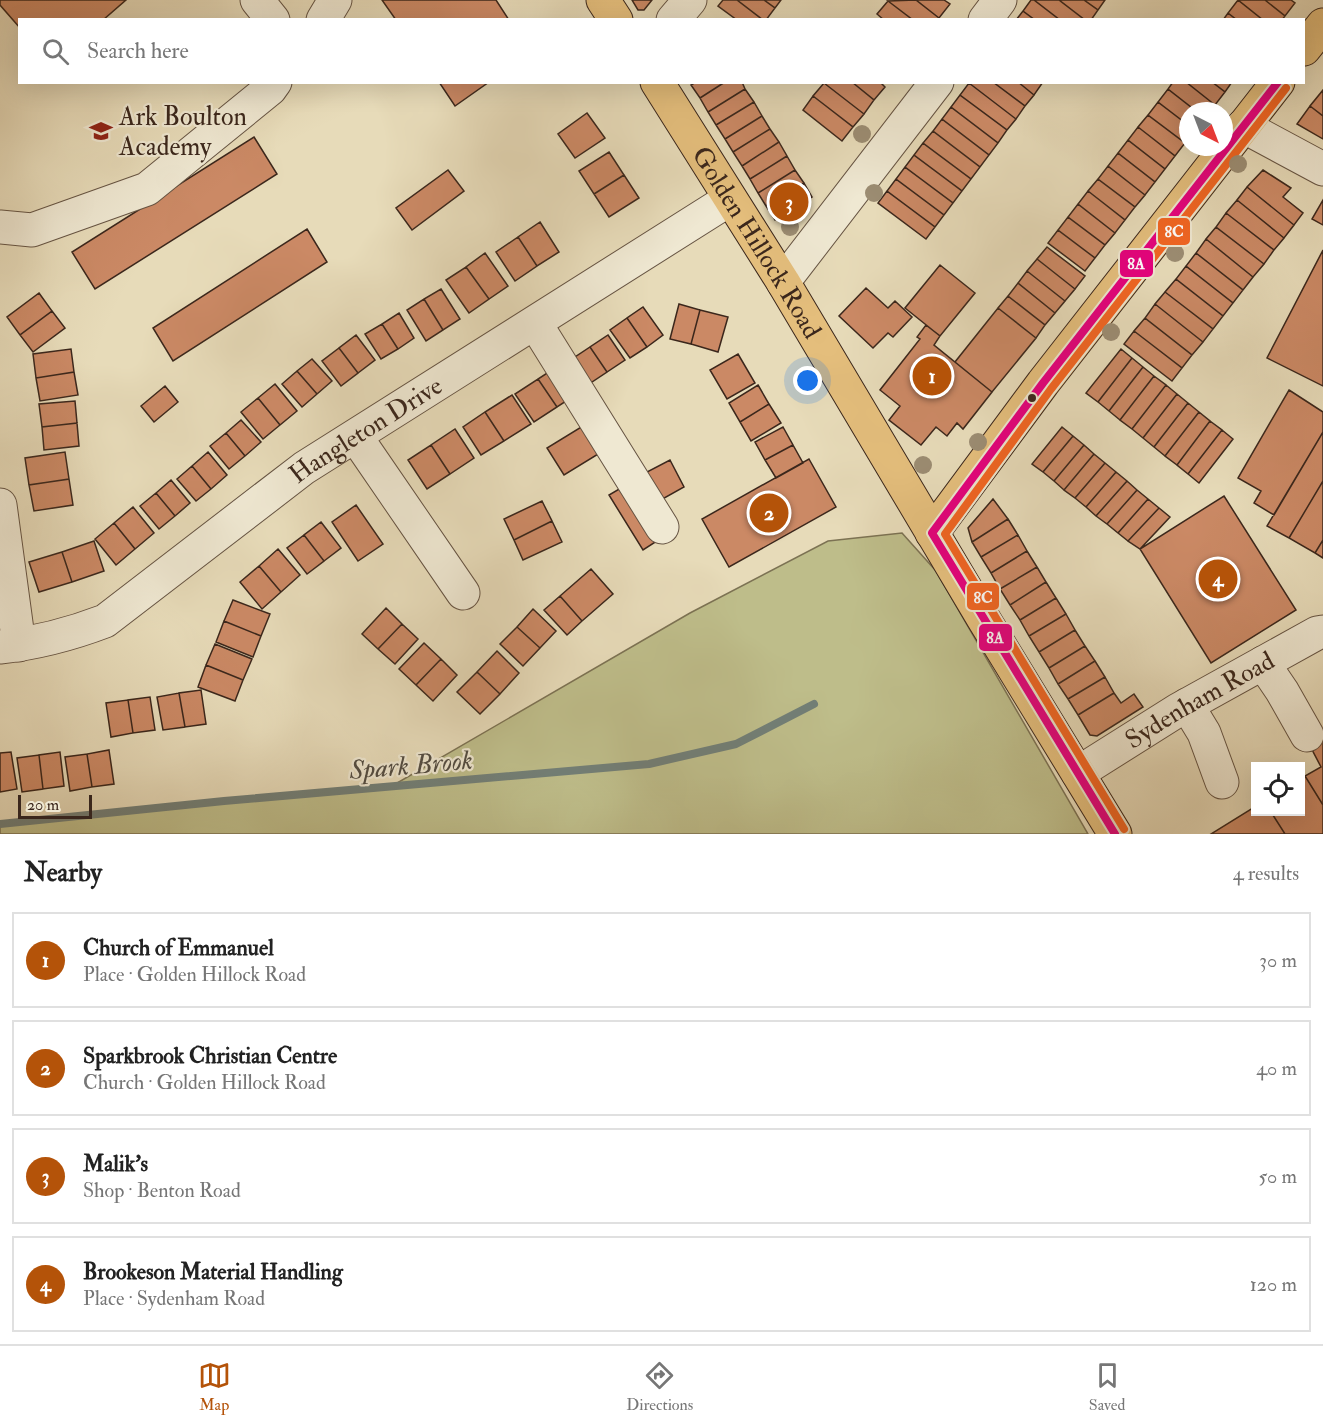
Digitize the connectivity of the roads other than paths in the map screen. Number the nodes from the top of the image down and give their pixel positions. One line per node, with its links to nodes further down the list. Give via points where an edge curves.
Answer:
1 (257, 0): 6 (street)
2 (336, 0): 7 (street)
3 (603, 0): 8 (main road)
4 (690, 0): 9 (street)
5 (1000, 0): 10 (street)
6 (271, 18)
7 (324, 18)
8 (615, 18)
9 (675, 18)
10 (986, 18)
11 (1323, 25): 12 (main road)
12 (1305, 48)
13 (274, 84): 20 (street, via 147,189 32,230)
14 (658, 84): 19 (main road, Golden Hillock Road)
15 (935, 84): 21 (street)
16 (1276, 84): 17 (main road)
17 (1244, 126): 18 (street); 26 (main road, via 1043,383)
18 (1323, 169)
19 (730, 199): 21 (main road, Golden Hillock Road); 22 (street, Hangleton Drive)
20 (0, 227)
21 (783, 282): 26 (main road, Golden Hillock Road)
22 (535, 323): 23 (street, Hangleton Drive); 25 (street)
23 (356, 437): 27 (street); 29 (street, Hangleton Drive, via 304,468 105,621 70,634)
24 (0, 505): 29 (street)
25 (662, 527)
26 (932, 533): 33 (main road, Golden Hillock Road)
27 (463, 593)
28 (1323, 632): 30 (street, Sydenham Road)
29 (10, 646)
30 (1263, 663): 31 (street, Sydenham Road); 32 (street)
31 (1187, 705): 33 (street, Sydenham Road); 34 (street, via 1204,733)
32 (1307, 735)
33 (1078, 773): 35 (main road, Golden Hillock Road)
34 (1222, 782)
35 (1115, 834)

